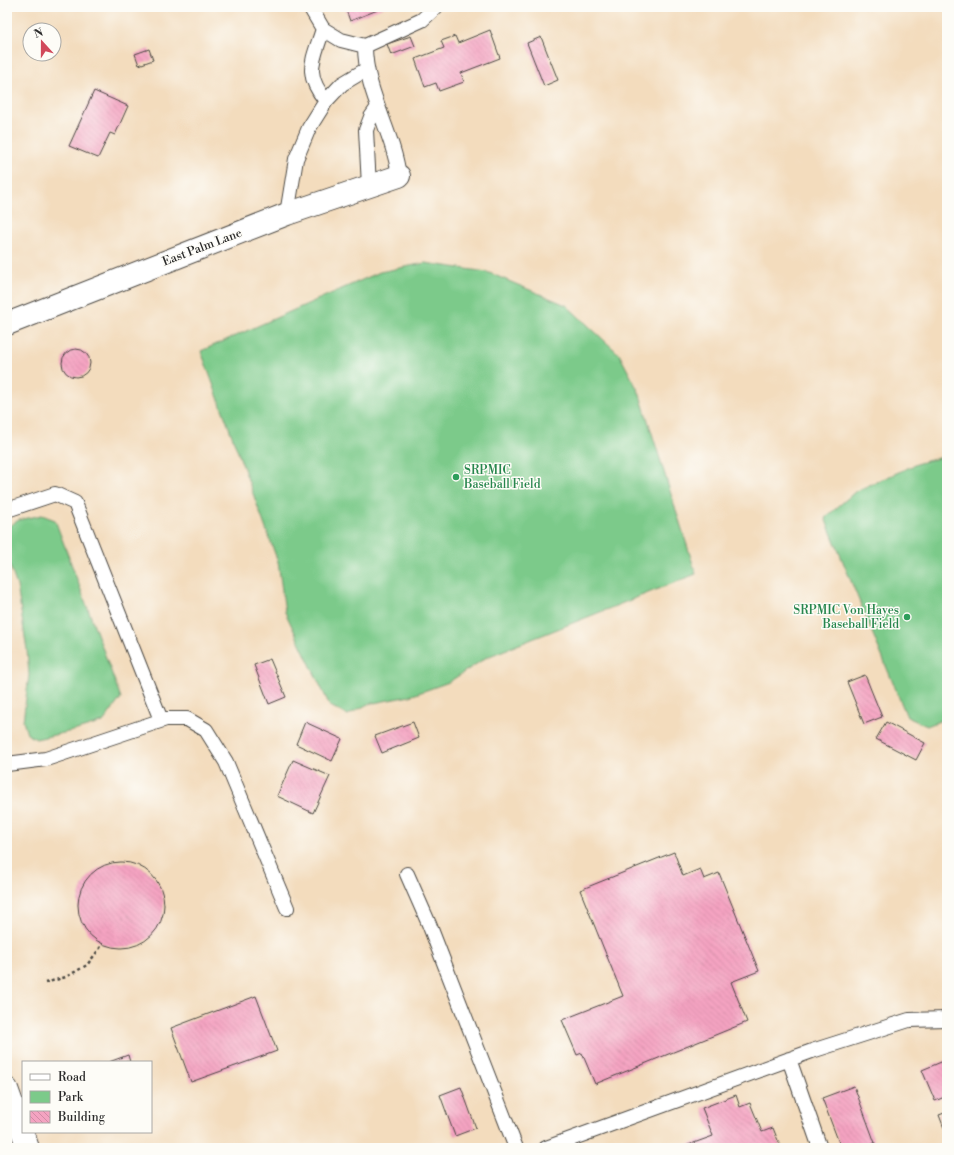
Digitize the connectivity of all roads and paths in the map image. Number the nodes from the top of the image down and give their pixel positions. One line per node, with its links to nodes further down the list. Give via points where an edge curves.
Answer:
1 (310, 7): 3 (lane)
2 (436, 7): 4 (lane, via 422,20)
3 (323, 29): 4 (lane, via 341,40); 6 (lane, via 312,63 312,79)
4 (365, 46): 5 (lane)
5 (367, 69): 6 (lane, via 342,84); 7 (lane)
6 (326, 101): 10 (lane, via 309,128 296,159)
7 (378, 107): 8 (lane, via 387,128); 9 (lane, via 366,130)
8 (399, 176): 9 (street, East Palm Lane)
9 (368, 186): 10 (street, East Palm Lane)
10 (287, 214): 11 (street, East Palm Lane)
11 (7, 324)
12 (7, 510): 13 (lane, via 55,494 75,503)
13 (161, 720): 14 (lane, via 46,759); 16 (lane, via 187,719 206,730 226,762)
14 (7, 764)
15 (407, 874): 25 (lane)
16 (287, 908)
17 (103, 944): 18 (path, via 87,965 66,977)
18 (45, 984)
19 (947, 1019): 20 (lane, via 909,1020)
20 (789, 1059): 26 (lane); 27 (lane)
21 (7, 1089): 22 (street)
22 (22, 1131)
23 (23, 1133): 24 (street)
24 (28, 1148)
25 (516, 1148)
26 (546, 1148)
27 (820, 1148)

